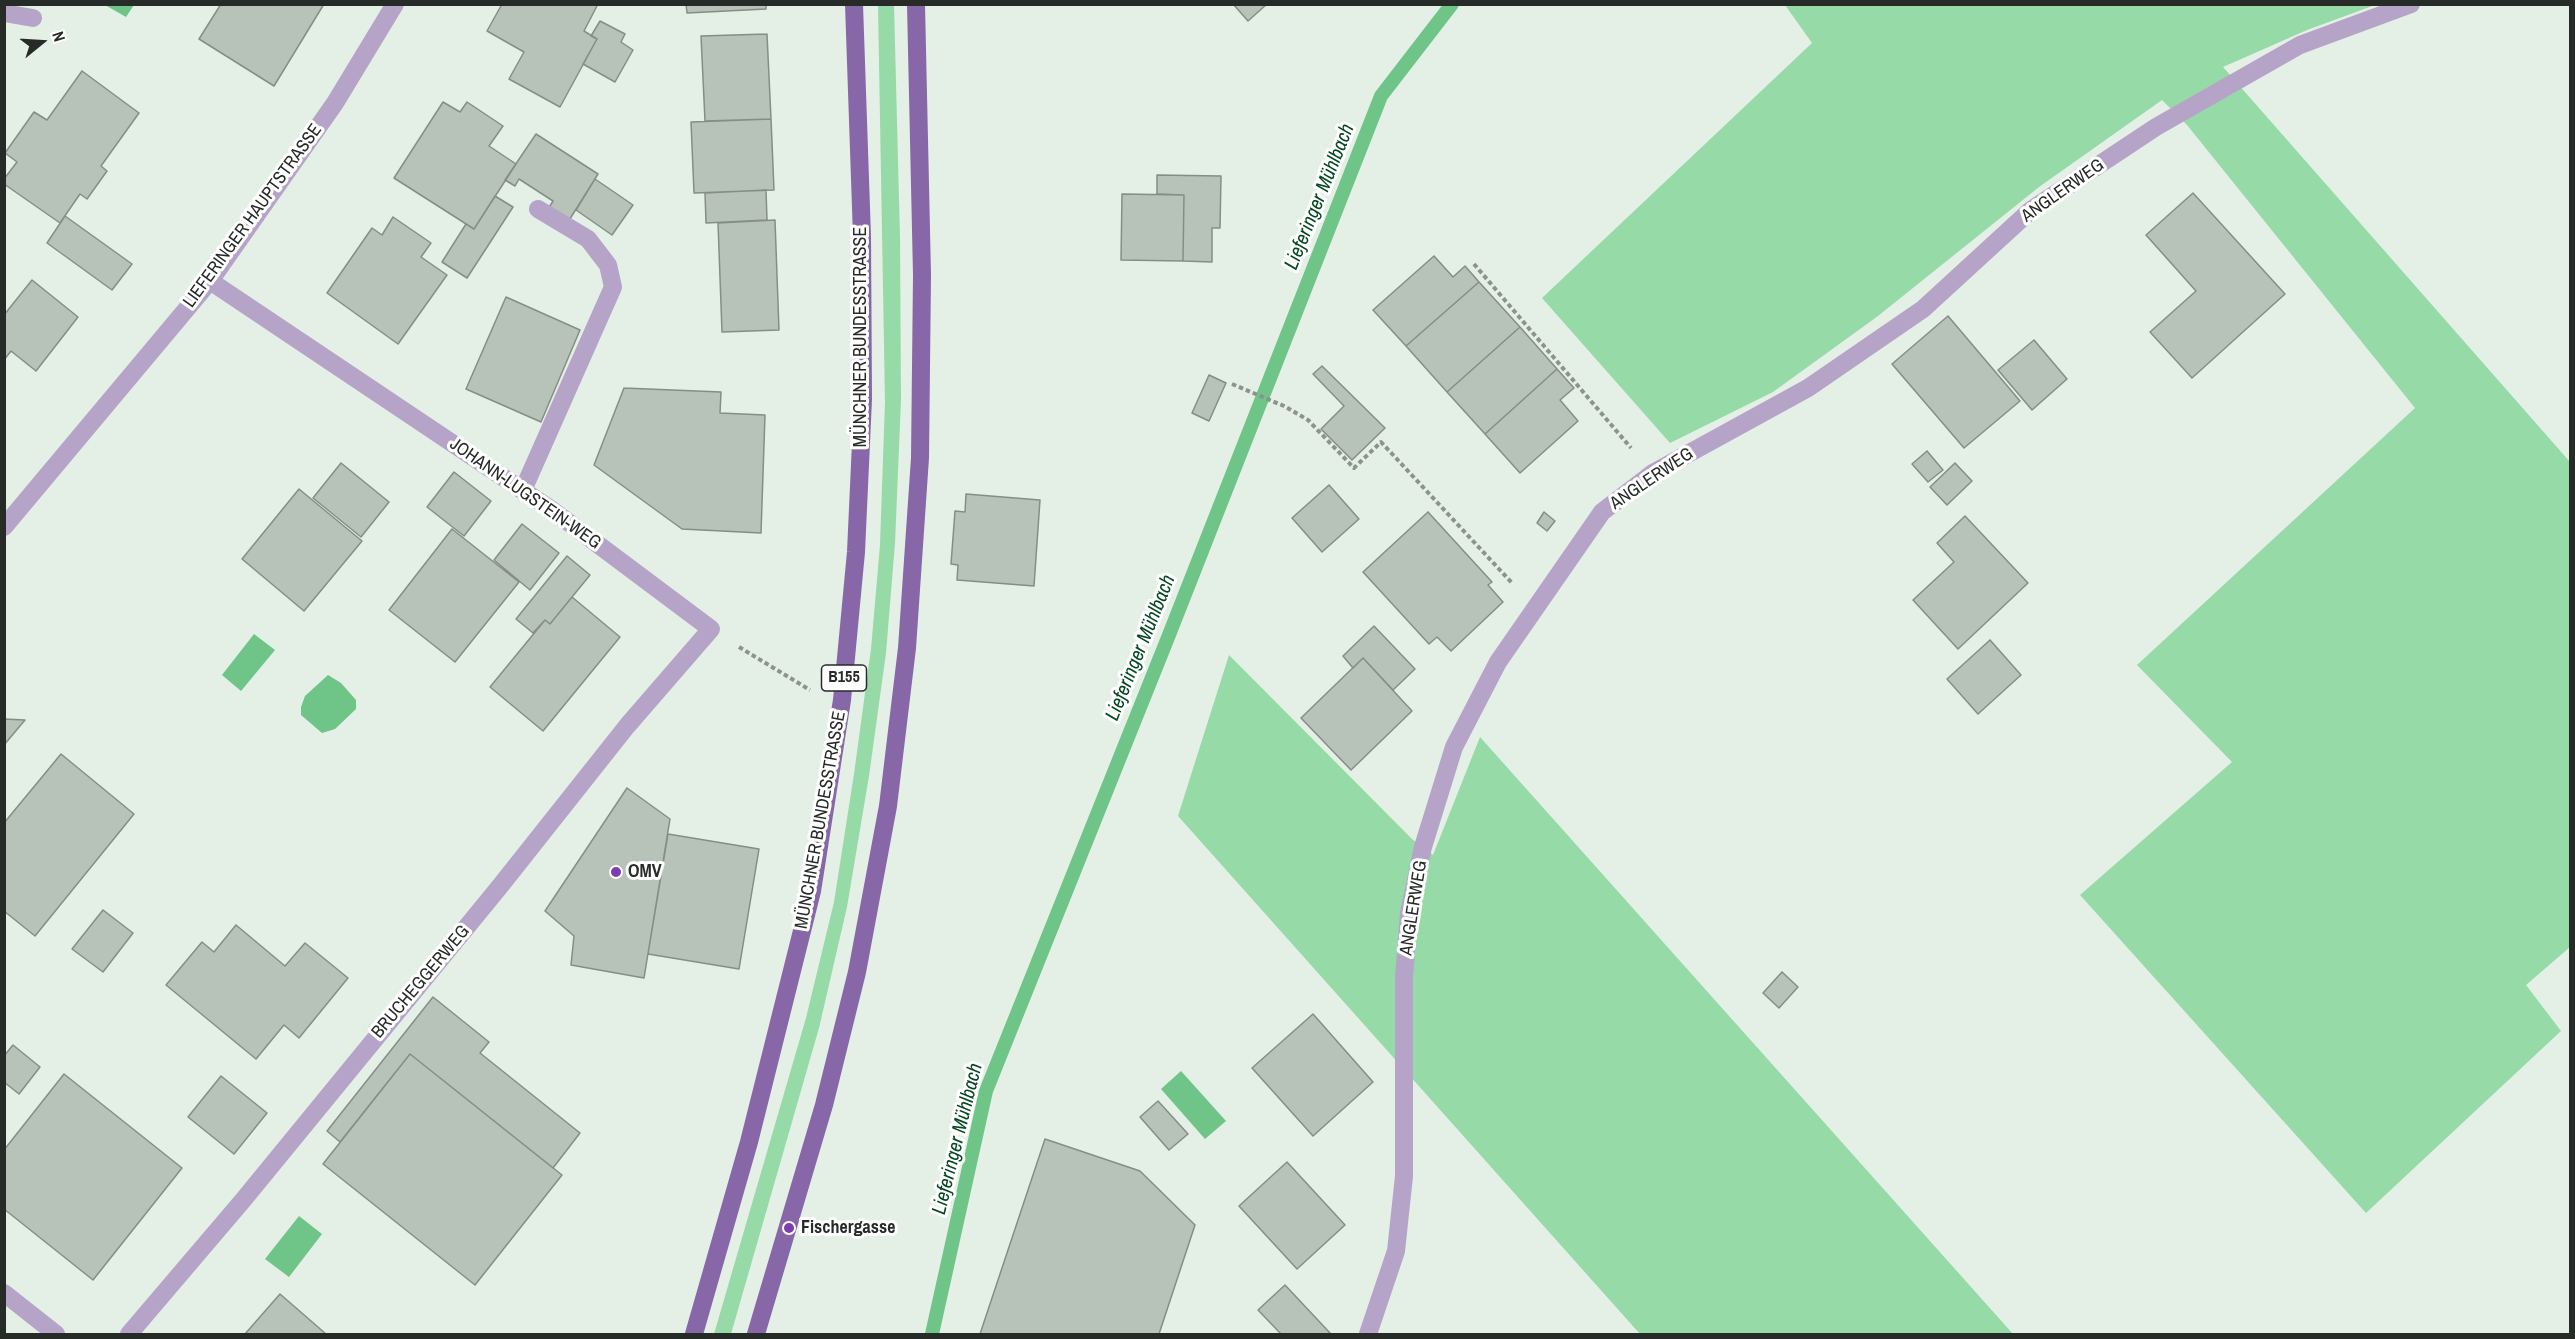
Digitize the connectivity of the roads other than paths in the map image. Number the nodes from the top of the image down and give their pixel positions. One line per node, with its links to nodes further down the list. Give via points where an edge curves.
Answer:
1 (395, 4): 8 (street, LIEFERINGER HAUPTSTRASSE, via 335,103)
2 (854, 4): 15 (main road, MÜNCHNER BUNDESSTRASSE / B155, via 863,399 856,552 842,700 812,891 749,1142)
3 (916, 4): 16 (main road, via 922,275 920,458 907,648 891,783 855,983 821,1116)
4 (2411, 4): 17 (street, ANGLERWEG, via 2300,45 2156,127 2031,210 1923,309 1808,388 1653,473 1602,513 1498,662 1454,747 1423,847 1409,913 1404,977 1404,1176 1396,1251)
5 (4, 13): 6 (street)
6 (33, 18)
7 (538, 208): 9 (street, via 588,239 608,265 613,287)
8 (210, 281): 9 (street, JOHANN-LUGSTEIN-WEG); 10 (street, LIEFERINGER HAUPTSTRASSE)
9 (523, 490): 11 (street, JOHANN-LUGSTEIN-WEG)
10 (4, 527)
11 (711, 629): 14 (street, BRUCHEGGERWEG, via 627,726 501,885)
12 (4, 1293): 13 (street)
13 (56, 1335)
14 (129, 1335)
15 (694, 1335)
16 (756, 1335)
17 (1368, 1335)

